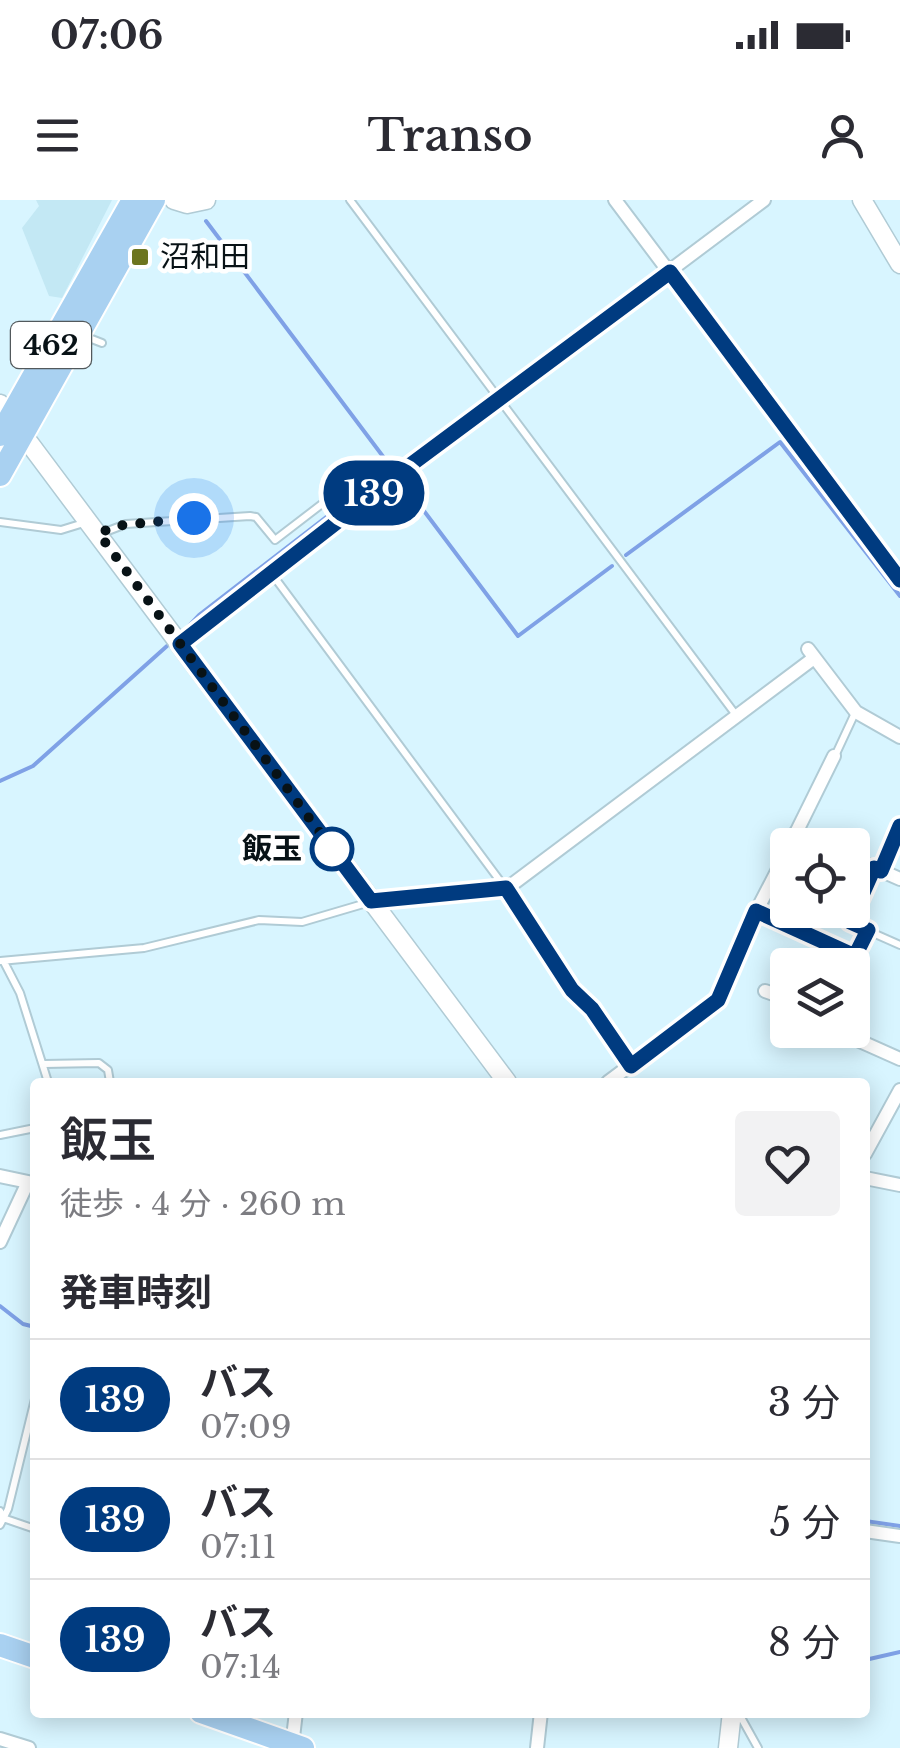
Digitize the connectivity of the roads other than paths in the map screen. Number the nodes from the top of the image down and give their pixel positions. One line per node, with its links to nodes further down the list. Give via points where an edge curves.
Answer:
1 (134, 200): 14 (highway, 462)
2 (154, 200): 11 (highway, 462)
3 (174, 200): 4 (street)
4 (206, 200)
5 (350, 200): 13 (lane)
6 (615, 200): 10 (street)
7 (764, 200): 10 (street)
8 (862, 200): 9 (street)
9 (900, 264)
10 (670, 272): 13 (street); 20 (street)
11 (79, 334): 12 (lane); 14 (highway, 462)
12 (102, 344)
13 (498, 400): 19 (street); 23 (lane)
14 (8, 423): 16 (highway, 462); 18 (street)
15 (374, 464): 18 (lane, via 275,540 250,516)
16 (0, 475)
17 (0, 522): 18 (lane)
18 (94, 528): 21 (street)
19 (271, 573): 21 (street); 33 (lane)
20 (900, 580)
21 (180, 644): 34 (street)
22 (856, 712): 23 (street, via 811,653); 24 (street); 25 (lane)
23 (736, 715): 33 (street)
24 (900, 738)
25 (834, 756): 27 (street)
26 (900, 826): 29 (lane)
27 (798, 828)
28 (870, 866): 29 (street)
29 (877, 869): 30 (street); 31 (lane)
30 (900, 879)
31 (870, 883)
32 (770, 887): 35 (street)
33 (506, 888): 34 (street); 45 (lane)
34 (371, 901): 39 (lane, via 302,922 259,920 144,948); 48 (street)
35 (756, 911): 37 (lane, via 855,956); 45 (street, via 718,1000)
36 (864, 928): 37 (lane)
37 (868, 930): 38 (lane)
38 (900, 945)
39 (2, 962): 44 (lane)
40 (765, 991): 41 (street)
41 (770, 993)
42 (870, 1045): 43 (street)
43 (900, 1059)
44 (44, 1064): 46 (lane); 47 (lane, via 100,1063)
45 (631, 1066): 49 (street)
46 (47, 1078)
47 (109, 1078)
48 (504, 1078)
49 (614, 1078)
50 (900, 1090): 53 (street)
51 (30, 1129): 52 (lane)
52 (0, 1135)
53 (870, 1145)
54 (0, 1176): 56 (street)
55 (870, 1179): 57 (street)
56 (30, 1183)
57 (900, 1185)
58 (30, 1187): 59 (street)
59 (0, 1242)
60 (30, 1420): 61 (lane)
61 (1, 1518): 62 (lane)
62 (30, 1527)
63 (870, 1532): 64 (street)
64 (900, 1536)
65 (0, 1646): 66 (highway)
66 (30, 1655)
67 (217, 1718): 73 (highway)
68 (296, 1718): 73 (street)
69 (541, 1718): 75 (street)
70 (734, 1718): 76 (street)
71 (739, 1718): 77 (lane)
72 (0, 1739): 74 (street)
73 (295, 1747)
74 (29, 1748)
75 (537, 1748)
76 (728, 1748)
77 (758, 1748)

